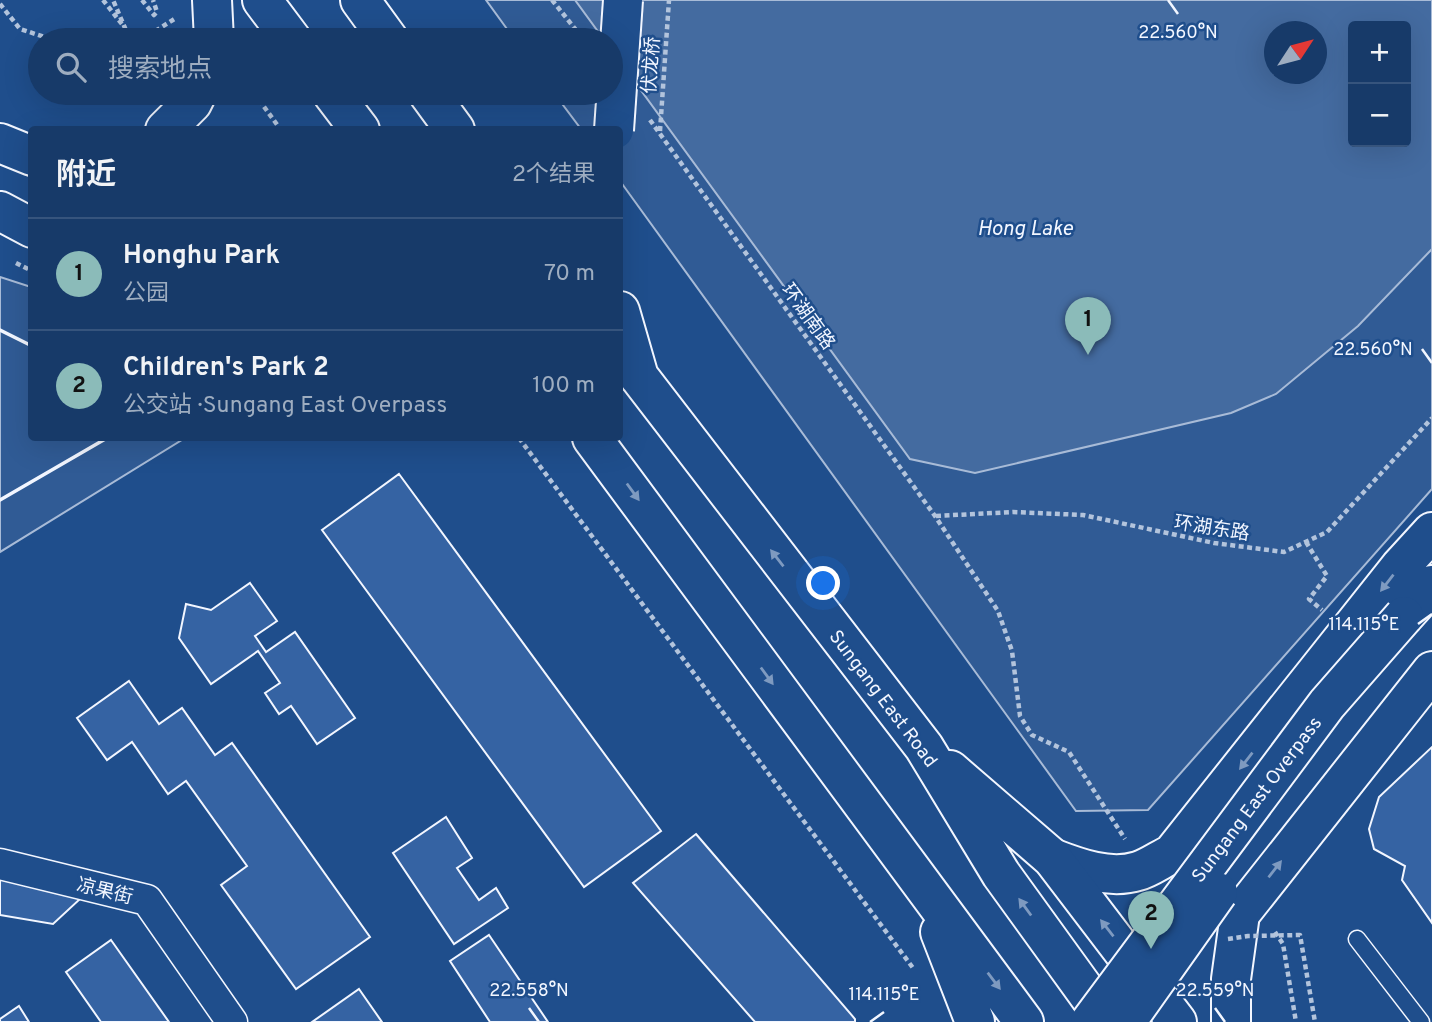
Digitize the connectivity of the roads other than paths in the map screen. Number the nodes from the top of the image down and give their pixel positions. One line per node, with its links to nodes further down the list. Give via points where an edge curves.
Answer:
1 (262, 0): 6 (main road)
2 (360, 0): 7 (main road)
3 (623, 0): 8 (main road, bridge)
4 (197, 8): 5 (main road)
5 (208, 28)
6 (283, 28)
7 (380, 28)
8 (621, 28)
9 (190, 105): 13 (main road)
10 (341, 105): 14 (main road)
11 (437, 105): 15 (main road)
12 (616, 105): 16 (main road, bridge)
13 (169, 126)
14 (356, 126)
15 (452, 126)
16 (614, 126)
17 (0, 143): 18 (main road)
18 (28, 154)
19 (0, 211): 20 (main road)
20 (28, 226)
21 (623, 329): 22 (main road)
22 (629, 366): 28 (main road, Sungang East Road, one-way to 22)
23 (593, 441): 32 (main road, one-way to 32)
24 (1432, 532): 29 (main road, one-way to 29)
25 (1432, 585): 26 (main road)
26 (1419, 623): 38 (main road, Sungang East Overpass, bridge, via 1327,704); 40 (main road, Sungang East Overpass, bridge, via 1266,825)
27 (1432, 671): 33 (main road, one-way to 27)
28 (924, 747): 30 (main road); 39 (main road, Sungang East Road, one-way to 28, via 1001,874)
29 (1172, 854): 30 (main road, via 1137,872 1115,873); 33 (main road, via 1160,876 1157,906 1167,924 1182,935 1199,936)
30 (1052, 858): 41 (main road, one-way to 30)
31 (0, 864): 35 (street, 凉果街, via 147,900)
32 (923, 888): 36 (main road); 37 (main road, one-way to 37)
33 (1245, 927): 42 (main road, via 1231,979)
34 (1357, 939): 43 (lane)
35 (232, 1022)
36 (975, 1022)
37 (1024, 1022)
38 (1090, 1022)
39 (1108, 1022)
40 (1126, 1022)
41 (1177, 1022)
42 (1231, 1022)
43 (1422, 1022)

